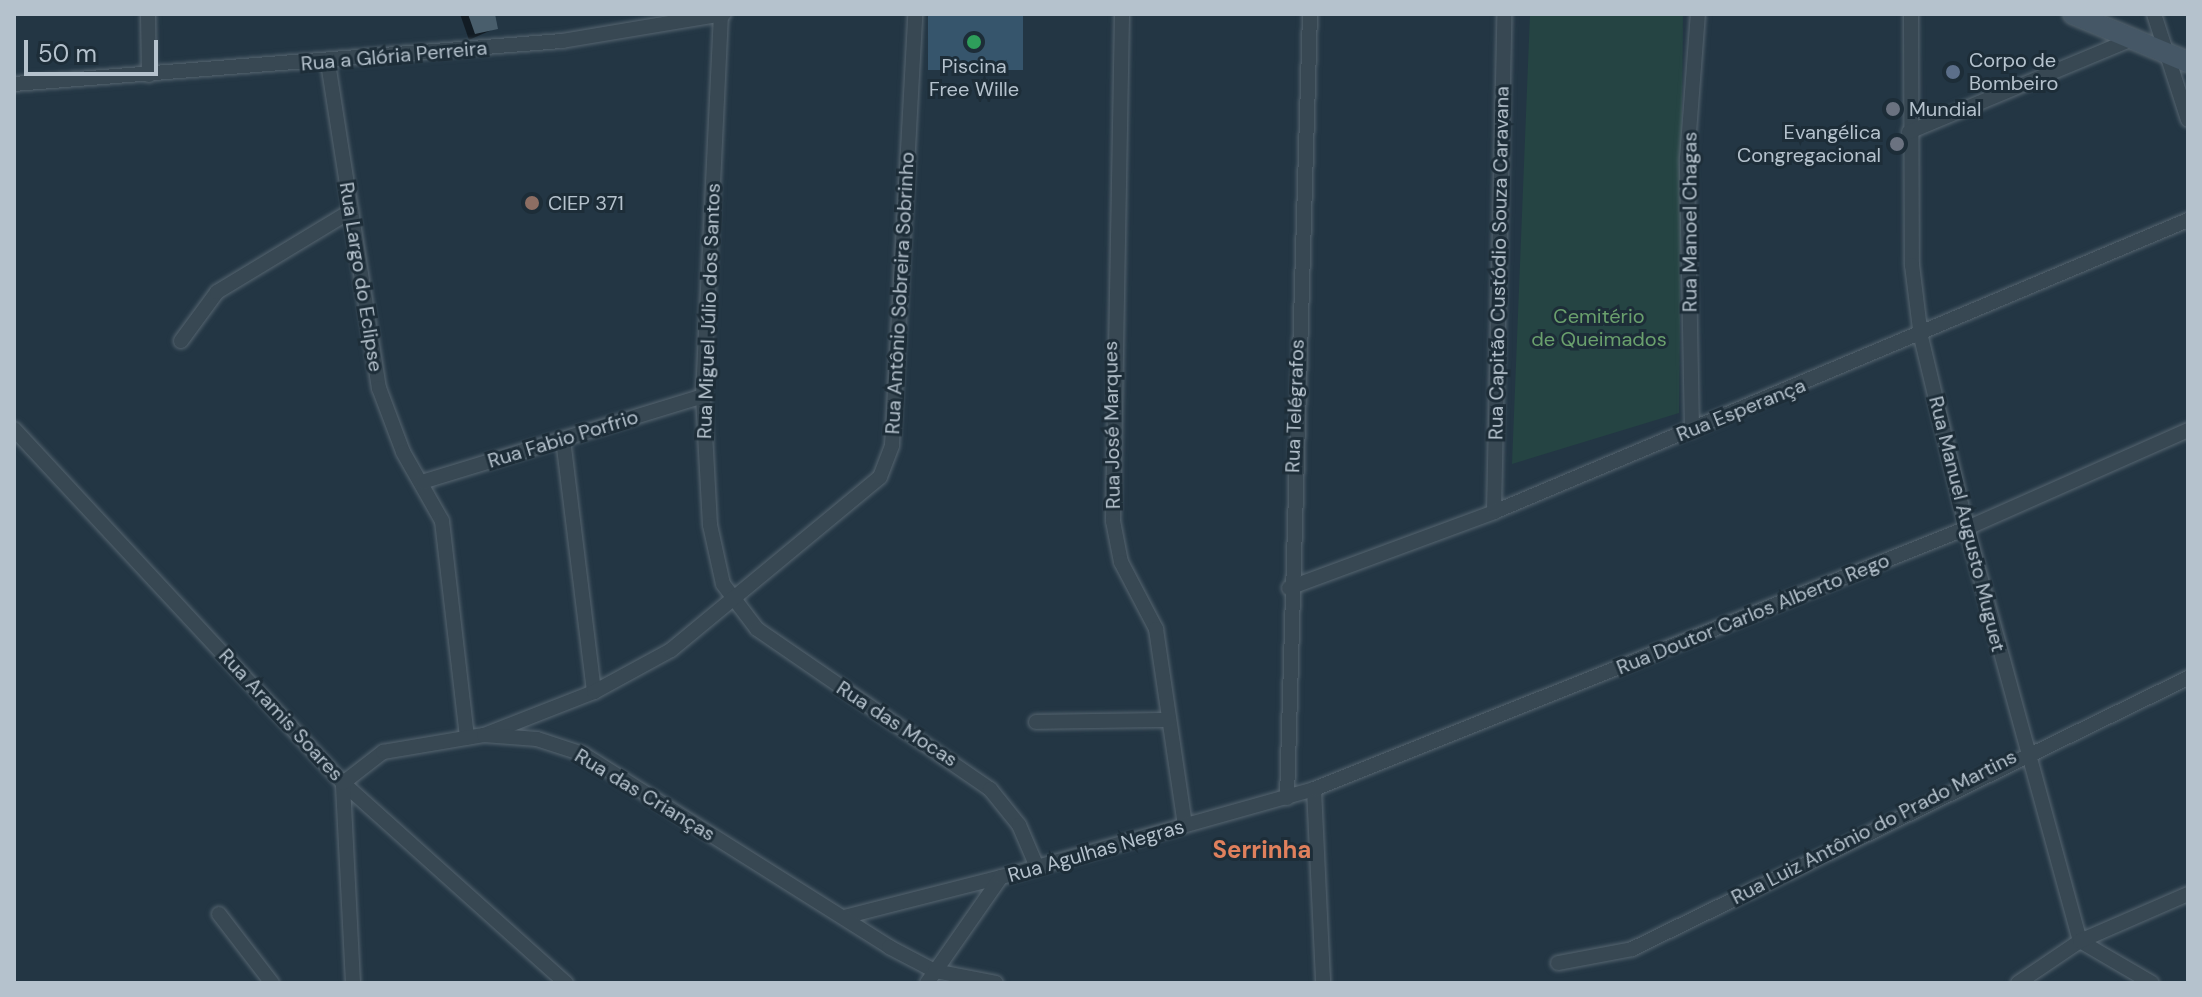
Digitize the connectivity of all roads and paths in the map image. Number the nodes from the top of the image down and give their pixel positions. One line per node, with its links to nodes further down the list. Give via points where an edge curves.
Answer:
1 (148, 14): 15 (street)
2 (723, 14): 14 (street, Rua a Glória Perreira, via 562,41); 23 (street, Rua Miguel Júlio dos Santos)
3 (915, 14): 32 (street, Rua Antônio Sobreira Sobrinho, via 888,462 863,494)
4 (1122, 14): 35 (street, Rua José Marques, via 1111,493 1121,562 1156,629)
5 (1310, 14): 31 (street, Rua Telégrafos)
6 (1504, 14): 29 (street, Rua Capitão Custódio Souza Caravana)
7 (1698, 14): 25 (street, Rua Manoel Chagas, via 1687,159)
8 (1911, 14): 18 (street, Rua Manuel Augusto Muguet)
9 (2073, 14): 11 (main road)
10 (2154, 14): 12 (street)
11 (2130, 40): 12 (main road); 18 (street)
12 (2167, 55): 13 (main road); 17 (street)
13 (2188, 62)
14 (328, 63): 15 (street, Rua a Glória Perreira); 19 (street, Rua Largo do Eclipse)
15 (149, 75): 16 (street, Rua a Glória Perreira)
16 (14, 84)
17 (2188, 120)
18 (1909, 132): 21 (street, Rua Manuel Augusto Muguet)
19 (351, 211): 22 (street, via 217,292); 28 (street, Rua Largo do Eclipse, via 382,399)
20 (2188, 220): 21 (street, Rua Esperança)
21 (1921, 337): 25 (street, Rua Esperança); 30 (street, Rua Manuel Augusto Muguet)
22 (181, 341)
23 (703, 396): 27 (street, Rua Fabio Porfrio); 32 (street, Rua Miguel Júlio dos Santos, via 710,525)
24 (14, 429): 40 (street, Rua Aramis Soares)
25 (1692, 430): 29 (street, Rua Esperança)
26 (2188, 430): 30 (street, Rua Doutor Carlos Alberto Rego)
27 (563, 439): 28 (street, Rua Fabio Porfrio); 34 (street)
28 (422, 482): 38 (street, Rua Largo do Eclipse, via 442,521)
29 (1494, 512): 31 (street, Rua Esperança)
30 (1967, 528): 39 (street, Rua Manuel Augusto Muguet); 41 (street, Rua Doutor Carlos Alberto Rego)
31 (1289, 588): 42 (street, Rua Telégrafos)
32 (732, 603): 34 (street, Rua Antônio Sobreira Sobrinho, via 671,650); 44 (street, Rua das Mocas, via 786,651 990,789 1019,825)
33 (2188, 678): 39 (street, Rua Luiz Antônio do Prado Martins)
34 (594, 692): 37 (street, Rua Antônio Sobreira Sobrinho)
35 (1169, 720): 36 (street); 43 (street, Rua José Marques)
36 (1036, 722)
37 (484, 735): 38 (street, Rua das Crianças); 48 (street, Rua das Crianças, via 537,739 583,754)
38 (467, 738): 40 (street, Rua das Crianças, via 383,752)
39 (2026, 751): 49 (street, Rua Manuel Augusto Muguet); 50 (street, Rua Luiz Antônio do Prado Martins, via 1632,949)
40 (343, 783): 53 (street); 54 (street, Rua Aramis Soares)
41 (1314, 789): 42 (street, Rua Agulhas Negras); 56 (street)
42 (1287, 798): 43 (street, Rua Agulhas Negras)
43 (1185, 825): 44 (street, Rua Agulhas Negras)
44 (1037, 867): 45 (street, Rua Agulhas Negras)
45 (1001, 877): 48 (street); 51 (street, Rua Agulhas Negras)
46 (2188, 894): 49 (street)
47 (219, 914): 52 (street)
48 (844, 917): 51 (street, Rua das Crianças)
49 (2080, 941): 57 (street); 58 (street)
50 (1558, 963)
51 (931, 977): 55 (street)
52 (272, 983)
53 (353, 983)
54 (566, 983)
55 (996, 983)
56 (1323, 983)
57 (2018, 983)
58 (2152, 983)

